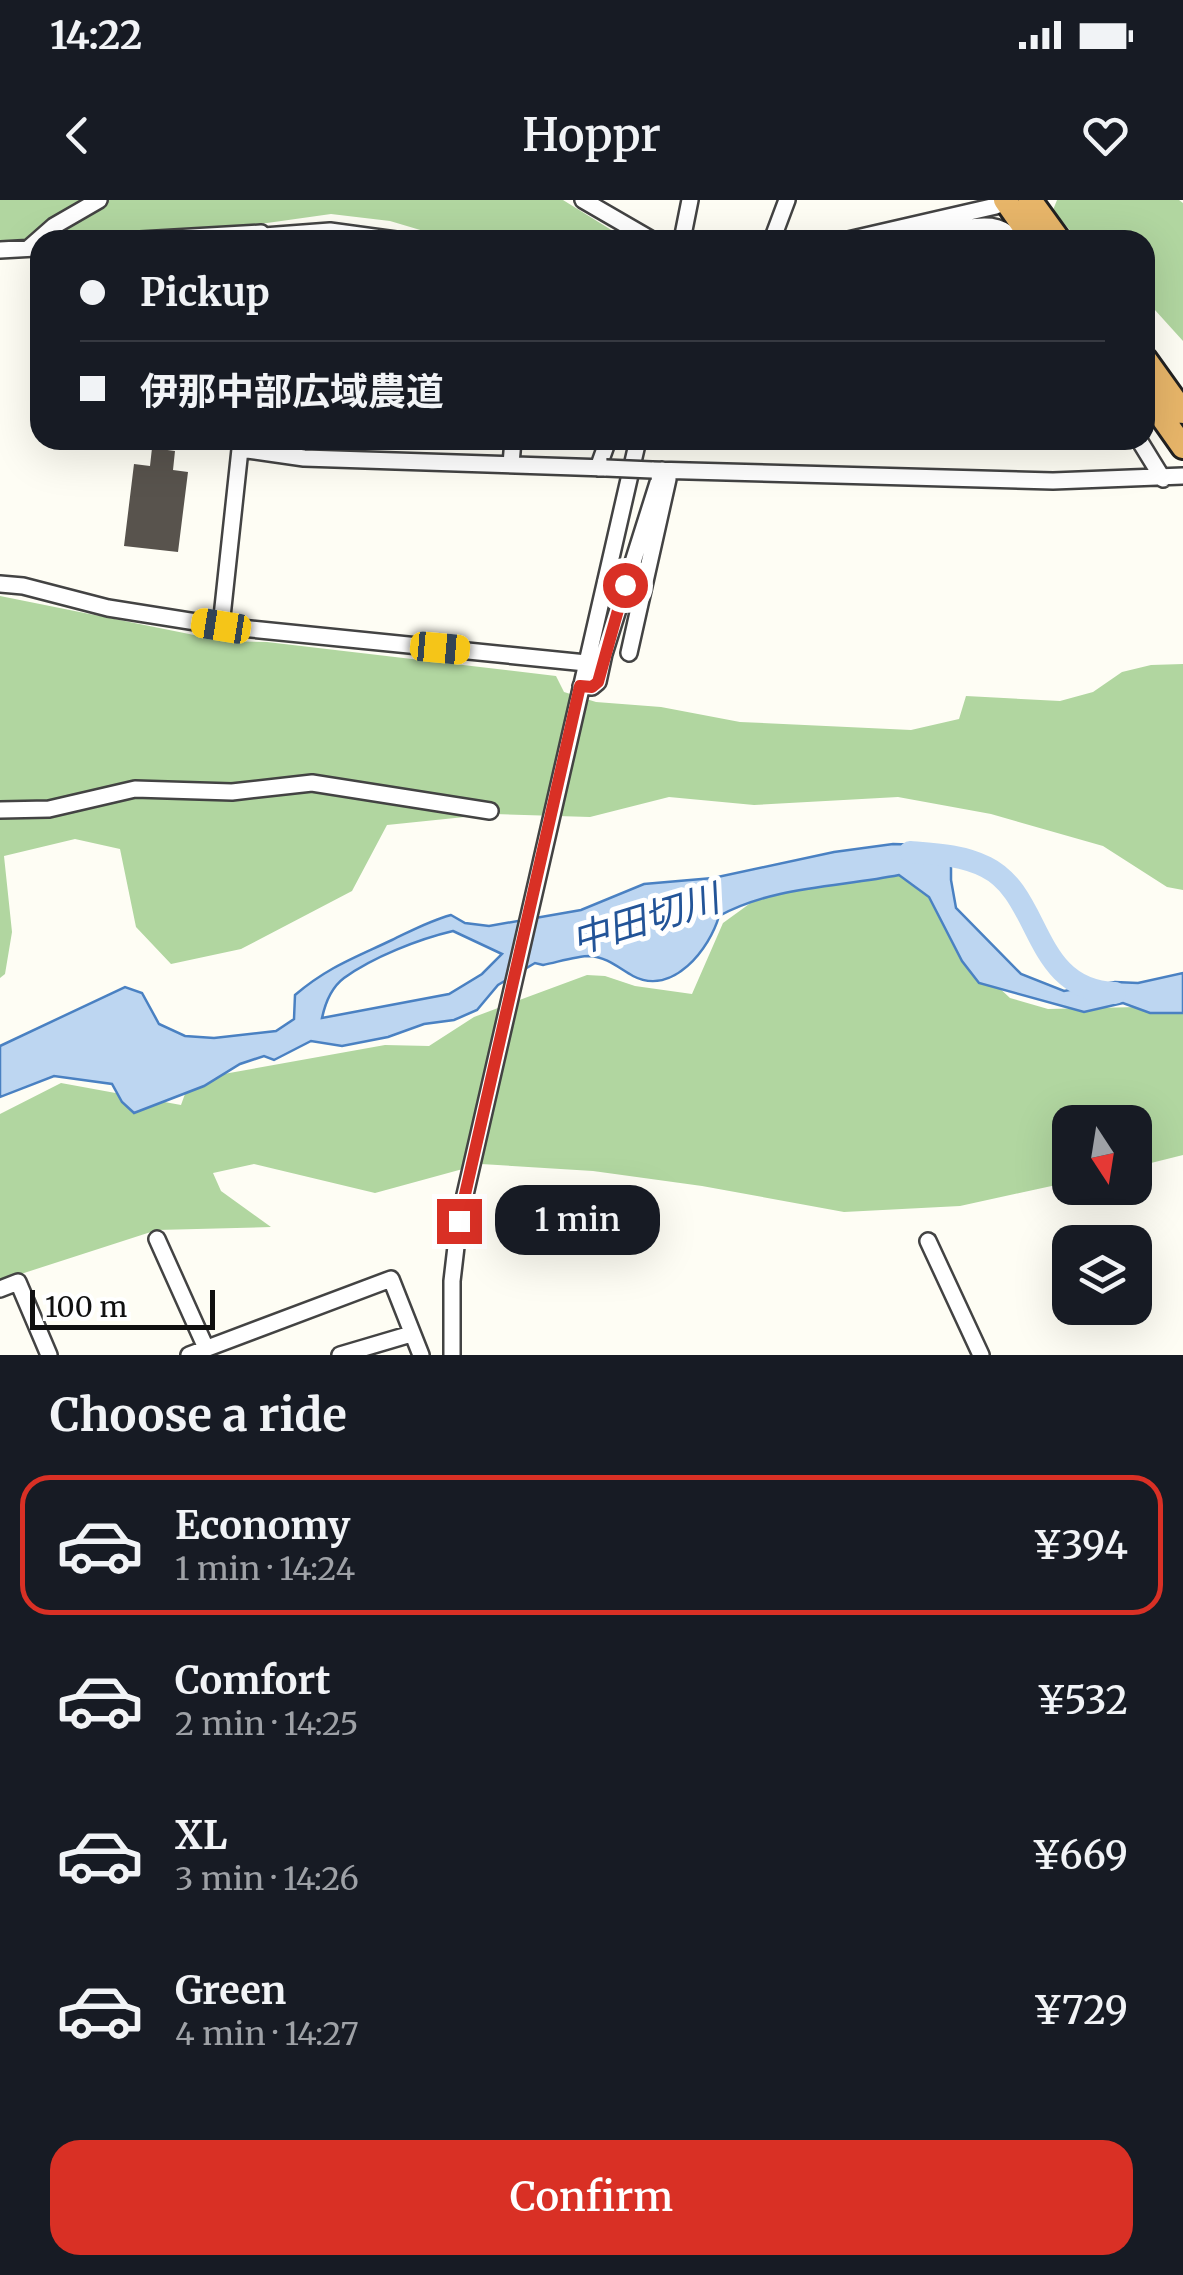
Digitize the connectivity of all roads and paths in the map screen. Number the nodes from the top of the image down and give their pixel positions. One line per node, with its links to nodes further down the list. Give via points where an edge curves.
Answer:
1 (99, 200): 8 (street)
2 (583, 200): 9 (street)
3 (690, 200): 10 (street)
4 (787, 200): 11 (street)
5 (1030, 200): 17 (highway)
6 (1000, 203): 7 (street); 16 (highway)
7 (922, 225): 12 (street); 13 (street)
8 (50, 230)
9 (635, 230)
10 (684, 230)
11 (776, 230)
12 (897, 230)
13 (936, 230)
14 (946, 230): 15 (street, via 989,224)
15 (1004, 230)
16 (1024, 230)
17 (1052, 230)
18 (30, 248): 19 (street)
19 (0, 250)
20 (1155, 373): 22 (highway)
21 (1155, 407): 23 (highway)
22 (1183, 412)
23 (1183, 447)
24 (240, 450): 35 (street)
25 (268, 450): 30 (street, via 304,458)
26 (513, 450): 30 (street)
27 (606, 450): 31 (street)
28 (636, 450): 37 (street)
29 (1148, 450): 33 (street)
30 (512, 464): 31 (street)
31 (602, 468): 32 (street, bridge)
32 (661, 470): 33 (street); 36 (street); 38 (street, via 598,682)
33 (1172, 478)
34 (0, 584): 35 (street)
35 (221, 626): 37 (street)
36 (629, 653)
37 (586, 663): 38 (street)
38 (580, 686): 50 (street, via 459,1221)
39 (0, 810): 40 (street, via 49,810 135,789 232,792 312,783)
40 (490, 810)
41 (157, 1238): 45 (street)
42 (928, 1241): 51 (street)
43 (0, 1288): 46 (street, via 18,1282)
44 (411, 1334): 45 (street, via 391,1279); 48 (street); 49 (street)
45 (206, 1348): 47 (street)
46 (49, 1355)
47 (188, 1355)
48 (340, 1355)
49 (422, 1355)
50 (452, 1355)
51 (981, 1355)

